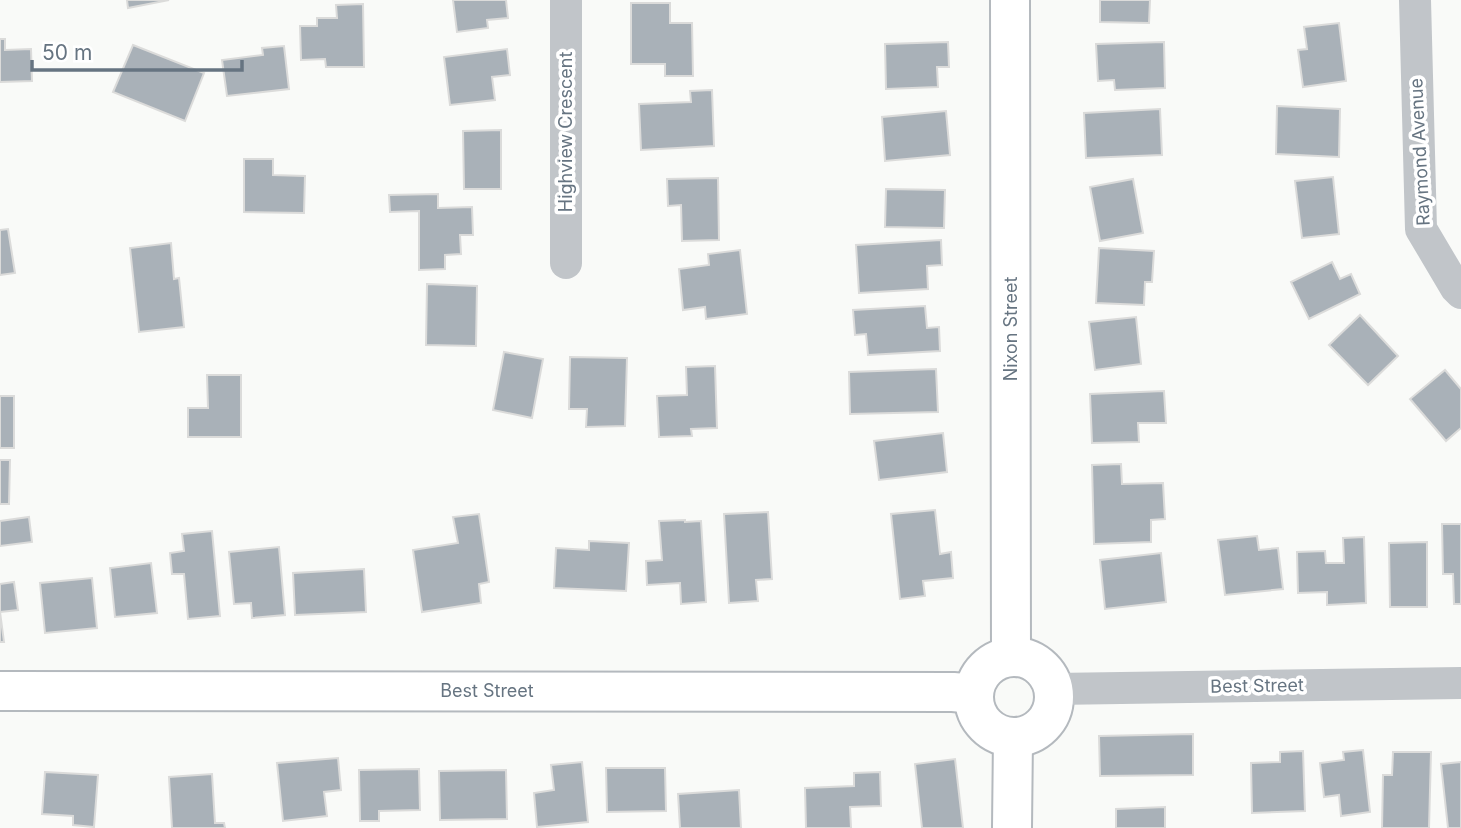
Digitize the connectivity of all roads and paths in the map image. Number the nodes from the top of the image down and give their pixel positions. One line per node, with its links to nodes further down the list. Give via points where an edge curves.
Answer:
1 (566, 0): 4 (street, Highview Crescent)
2 (1010, 0): 6 (street, Nixon Street)
3 (1415, 0): 5 (street, Raymond Avenue, via 1421,229)
4 (566, 263)
5 (1461, 293)
6 (1011, 657): 8 (street, via 1036,663); 10 (street, via 986,668)
7 (1461, 683): 8 (street, Best Street)
8 (1054, 689): 11 (street, via 1052,711 1045,723 1032,733)
9 (0, 691): 10 (street, Best Street)
10 (974, 694): 11 (street, via 975,708 985,724 996,733)
11 (1013, 737): 12 (street)
12 (1012, 828)

